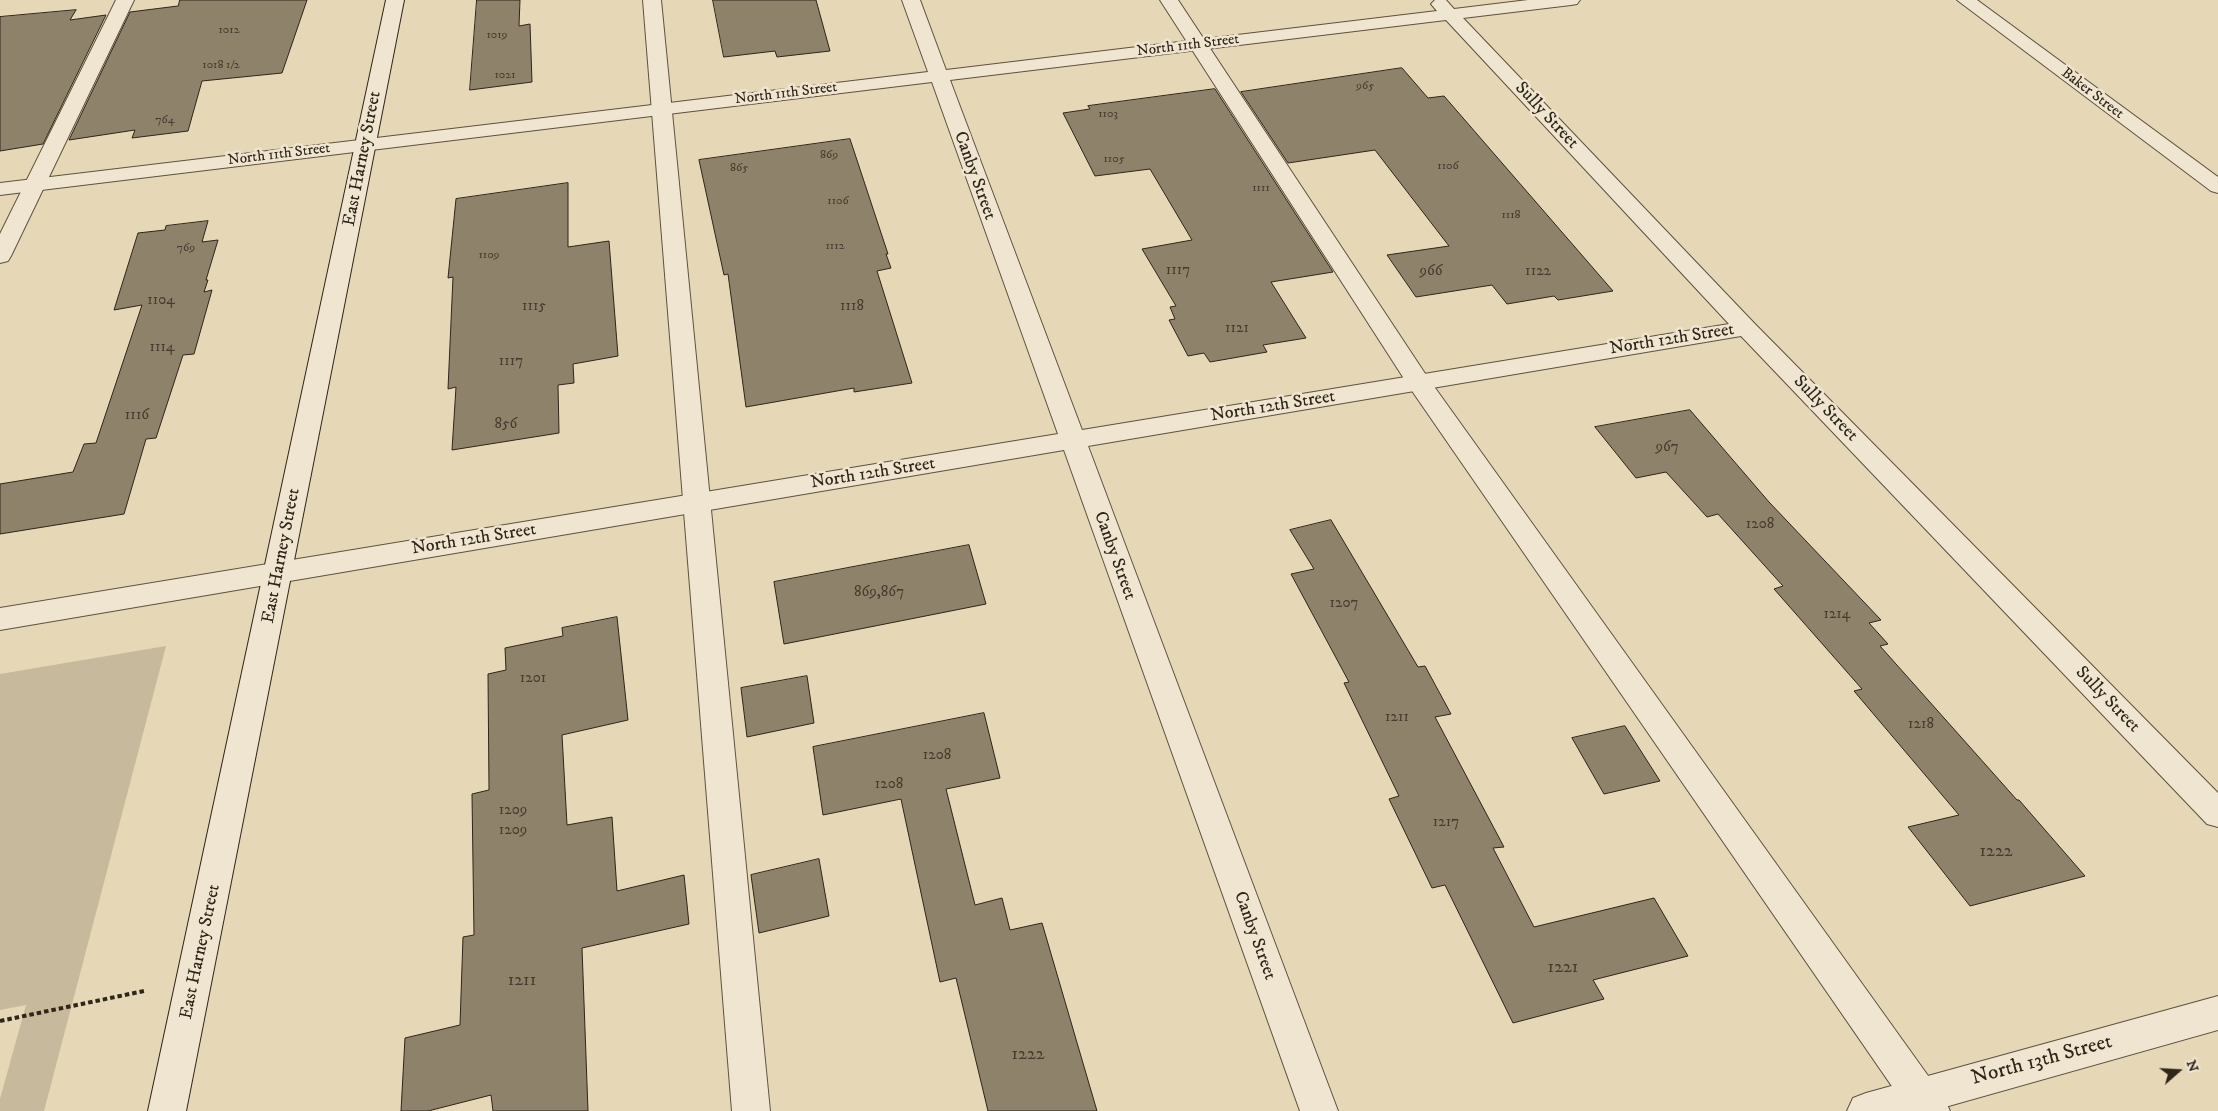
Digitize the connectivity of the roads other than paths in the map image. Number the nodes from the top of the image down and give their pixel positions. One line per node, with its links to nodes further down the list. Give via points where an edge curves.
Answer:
1 (125, 0): 13 (street)
2 (395, 0): 12 (street, East Harney Street)
3 (652, 0): 11 (street)
4 (911, 0): 10 (street, Canby Street)
5 (1169, 0): 9 (street)
6 (1571, 0): 8 (street, North 11th Street)
7 (1966, 0): 14 (street, Baker Street)
8 (1443, 7): 9 (street, North 11th Street); 17 (street, Sully Street)
9 (1198, 45): 10 (street, North 11th Street); 18 (street)
10 (938, 76): 11 (street, North 11th Street); 19 (street, Canby Street)
11 (662, 109): 12 (street, North 11th Street); 20 (street)
12 (366, 145): 13 (street, North 11th Street); 21 (street, East Harney Street)
13 (35, 184): 15 (street, North 11th Street); 16 (street)
14 (2218, 187)
15 (0, 188)
16 (0, 256)
17 (1746, 328): 18 (street, North 12th Street); 23 (street, Sully Street)
18 (1419, 382): 19 (street, North 12th Street); 25 (street)
19 (1072, 440): 20 (street, North 12th Street); 28 (street, Canby Street)
20 (697, 503): 21 (street, North 12th Street); 27 (street)
21 (279, 572): 22 (street, North 12th Street); 26 (street, East Harney Street)
22 (0, 619)
23 (2218, 814)
24 (2218, 1013): 25 (street, North 13th Street)
25 (1926, 1103): 29 (street, North 13th Street)
26 (167, 1111)
27 (751, 1111)
28 (1318, 1111)
29 (1866, 1111)

